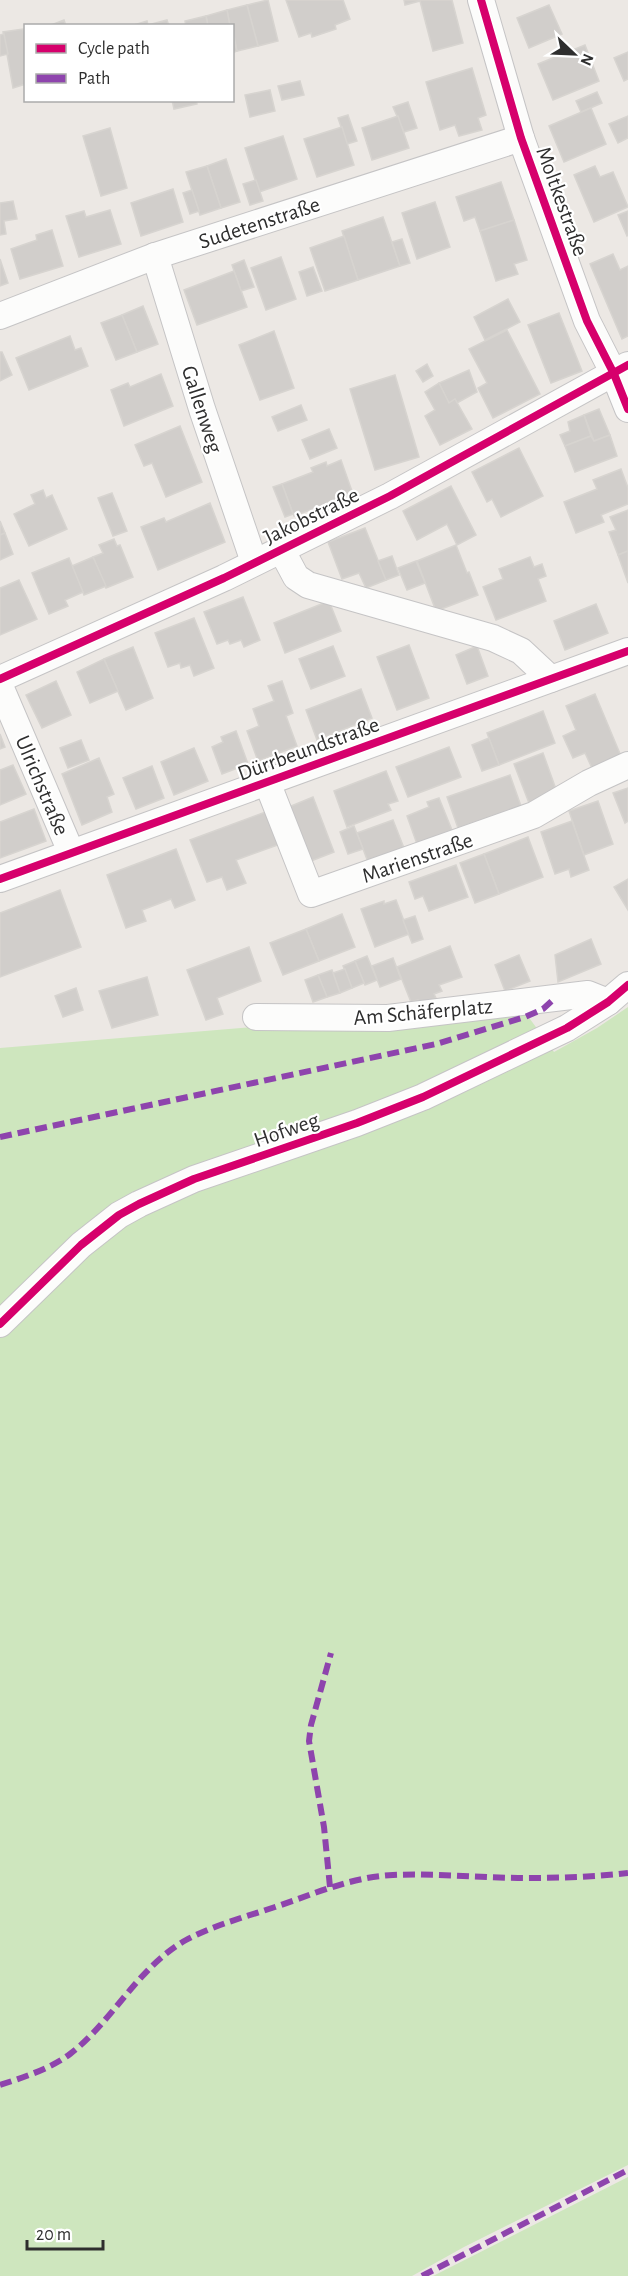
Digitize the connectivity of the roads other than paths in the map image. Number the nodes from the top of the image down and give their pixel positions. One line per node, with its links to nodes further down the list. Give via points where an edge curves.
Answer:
1 (481, 0): 2 (street, Moltkestraße)
2 (521, 138): 3 (street, Sudetenstraße); 5 (street, Moltkestraße, via 587,321)
3 (155, 256): 4 (street, Sudetenstraße); 8 (street, Gallenweg)
4 (0, 316)
5 (621, 370): 6 (street, Moltkestraße); 7 (street, Jakobstraße, via 390,496)
6 (628, 409)
7 (281, 549): 8 (street, Jakobstraße); 11 (street, via 296,576 308,585 502,642 521,651)
8 (254, 562): 10 (street, Jakobstraße)
9 (628, 651): 11 (street, Dürrbeundstraße)
10 (0, 679)
11 (551, 679): 14 (street, Dürrbeundstraße)
12 (0, 686): 15 (street, Ulrichstraße)
13 (628, 765): 14 (street, Marienstraße, via 534,815 311,894)
14 (267, 782): 15 (street, Dürrbeundstraße)
15 (71, 852): 16 (street, Dürrbeundstraße)
16 (0, 879)
17 (628, 985): 18 (street)
18 (608, 1002): 19 (street, Am Schäferplatz, via 592,994 388,1018); 20 (street, Hofweg, via 560,1032 423,1097 195,1179 139,1204 81,1245)
19 (256, 1017)
20 (0, 1324)

